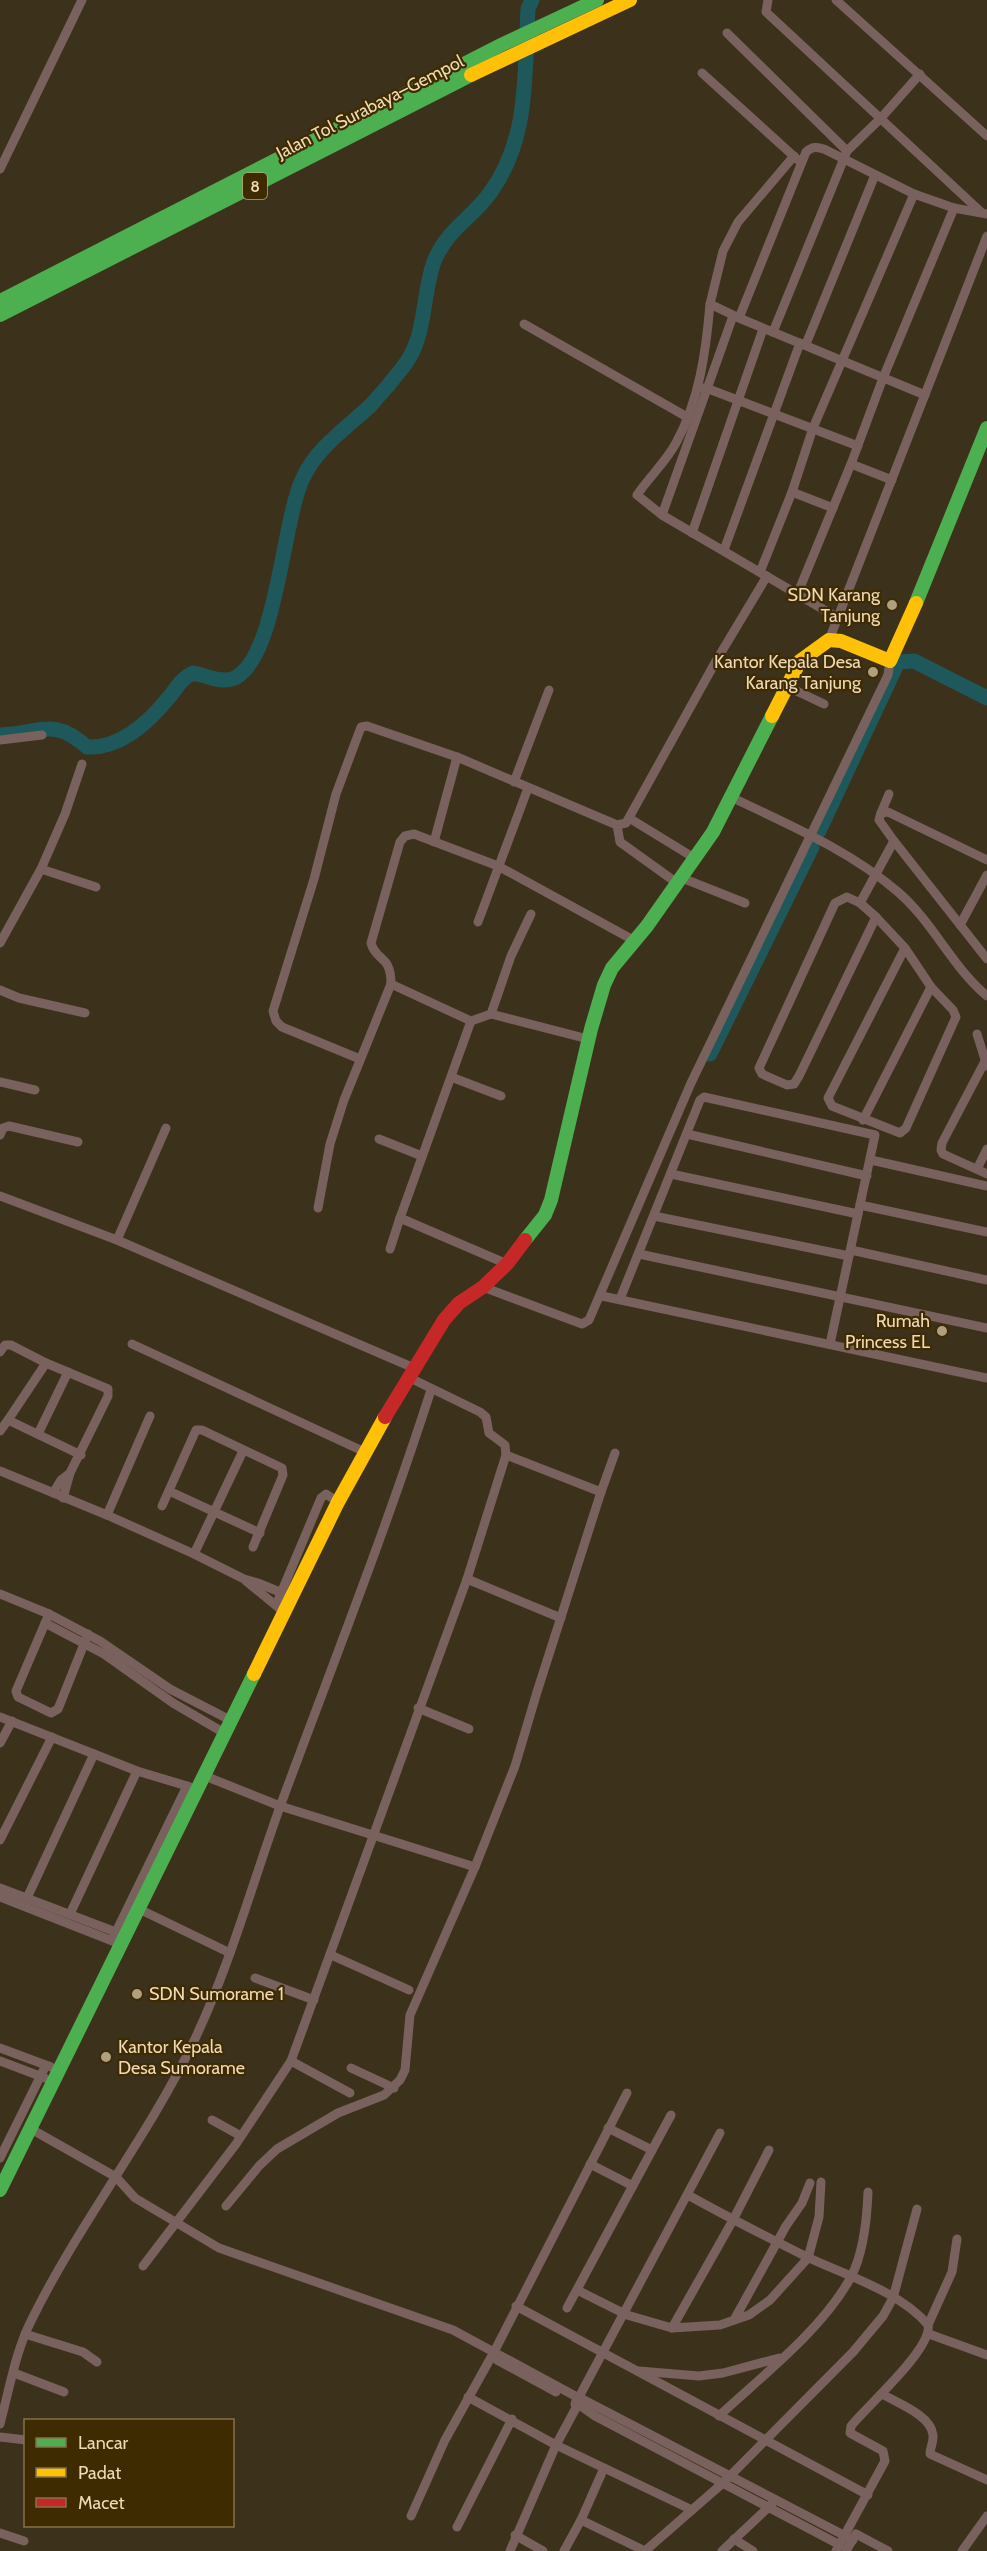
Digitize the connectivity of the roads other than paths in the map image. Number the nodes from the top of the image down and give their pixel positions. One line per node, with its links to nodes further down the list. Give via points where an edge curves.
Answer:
1 (82, 0): 15 (street)
2 (597, 0): 7 (main road, Jalan Tol Surabaya–Gempol / 8, via 548,22)
3 (630, 0): 7 (main road, Jalan Tol Surabaya–Gempol / 8, via 548,37)
4 (768, 0): 10 (street, via 766,12)
5 (836, 0): 9 (street)
6 (727, 33): 12 (street)
7 (506, 50): 21 (main road, Jalan Tol Surabaya–Gempol / 8); 23 (main road, Jalan Tol Surabaya–Gempol / 8)
8 (702, 73): 13 (street)
9 (920, 74): 10 (street); 11 (street)
10 (881, 118): 12 (street); 19 (street)
11 (987, 136)
12 (846, 155): 14 (street, via 816,146 806,152); 16 (street); 26 (street)
13 (794, 156): 14 (street); 22 (street, via 738,222 723,251)
14 (802, 164): 24 (street)
15 (0, 168)
16 (875, 175): 17 (street); 27 (street)
17 (914, 194): 18 (street); 28 (street)
18 (954, 208): 19 (street); 29 (street)
19 (985, 214)
20 (987, 236): 31 (street)
21 (0, 301)
22 (710, 304): 24 (street); 30 (street)
23 (0, 315)
24 (736, 317): 26 (street); 30 (street)
25 (524, 324): 34 (street)
26 (768, 330): 27 (street); 32 (street)
27 (803, 344): 28 (street); 33 (street)
28 (844, 361): 29 (street); 36 (street)
29 (883, 378): 31 (street); 37 (street)
30 (701, 389): 32 (street); 34 (street); 42 (street)
31 (925, 396): 39 (street)
32 (740, 400): 33 (street); 43 (street)
33 (776, 414): 36 (street); 44 (street)
34 (687, 417): 42 (street, via 677,442 637,495)
35 (987, 428): 49 (main road)
36 (813, 429): 37 (street); 40 (street)
37 (858, 446): 38 (street)
38 (851, 464): 39 (street); 41 (street)
39 (892, 480): 47 (street)
40 (792, 492): 41 (street); 45 (street)
41 (833, 508): 46 (street)
42 (662, 516): 43 (street)
43 (692, 533): 44 (street)
44 (724, 550): 45 (street)
45 (763, 574): 46 (street); 62 (street)
46 (797, 594): 47 (street)
47 (838, 618): 48 (street)
48 (829, 640): 49 (main road); 50 (main road, via 800,661)
49 (890, 661): 64 (street, via 888,675)
50 (786, 686): 52 (street); 60 (main road)
51 (549, 690): 57 (street)
52 (824, 704)
53 (42, 735): 54 (street)
54 (0, 740)
55 (457, 757): 57 (street); 66 (street); 94 (street, via 361,727 336,794 273,1011 278,1025)
56 (82, 764): 70 (street)
57 (514, 782): 58 (street)
58 (528, 788): 63 (street); 69 (street)
59 (889, 794): 61 (street)
60 (731, 797): 64 (street); 67 (main road)
61 (881, 813): 65 (street, via 879,820); 68 (street, via 888,812)
62 (628, 818): 63 (street); 67 (street)
63 (617, 825): 73 (street, via 620,842)
64 (810, 835): 71 (street); 127 (street, via 691,1083)
65 (894, 841): 71 (street); 80 (street)
66 (434, 842): 69 (street); 85 (street, via 414,834 405,836 392,869 372,943 388,963)
67 (696, 859): 73 (main road)
68 (987, 860)
69 (498, 866): 79 (street); 81 (street)
70 (41, 869): 74 (street); 82 (street)
71 (876, 876): 76 (street); 88 (street, via 913,908 965,975)
72 (987, 876): 80 (street)
73 (679, 880): 75 (street); 81 (main road)
74 (96, 887)
75 (745, 903)
76 (860, 903): 78 (street); 78 (street, via 847,897 835,903 762,1058 762,1074 787,1085 794,1084)
77 (531, 914): 90 (street)
78 (876, 917): 83 (street)
79 (478, 922)
80 (960, 925): 84 (street)
81 (635, 940): 93 (main road, via 612,968)
82 (0, 943)
83 (905, 948): 86 (street); 100 (street, via 828,1098 832,1106)
84 (987, 959)
85 (392, 984): 91 (street); 94 (street)
86 (931, 987): 100 (street); 100 (street, via 953,1010 956,1022 906,1128 900,1133)
87 (0, 990): 89 (street)
88 (987, 996)
89 (85, 1013)
90 (491, 1014): 91 (street); 93 (street)
91 (471, 1021): 96 (street)
92 (977, 1034): 95 (street)
93 (588, 1039): 124 (main road, via 551,1200 545,1215)
94 (360, 1059): 115 (street, via 330,1143)
95 (986, 1065): 109 (street, via 941,1150)
96 (451, 1077): 99 (street); 107 (street)
97 (0, 1082): 98 (street)
98 (35, 1090)
99 (501, 1096)
100 (863, 1120)
101 (166, 1128): 120 (street)
102 (0, 1134): 105 (street, via 9,1126)
103 (687, 1134): 108 (street, via 704,1097 874,1134); 110 (street); 112 (street)
104 (378, 1139): 107 (street)
105 (78, 1142)
106 (987, 1149): 109 (street)
107 (422, 1156): 118 (street)
108 (871, 1160): 112 (street); 113 (street)
109 (977, 1169): 111 (street)
110 (671, 1174): 116 (street); 117 (street)
111 (987, 1174)
112 (867, 1176): 116 (street)
113 (987, 1185)
114 (0, 1196): 120 (street)
115 (318, 1208)
116 (859, 1210): 119 (street); 122 (street)
117 (654, 1216): 122 (street); 123 (street)
118 (400, 1218): 121 (street); 124 (street)
119 (987, 1232)
120 (117, 1240): 135 (street)
121 (390, 1249)
122 (850, 1253): 125 (street); 128 (street)
123 (639, 1254): 127 (street); 128 (street)
124 (507, 1263): 126 (main road)
125 (987, 1280)
126 (483, 1287): 127 (street, via 582,1324); 135 (main road, via 459,1303 444,1320)
127 (610, 1297): 131 (street)
128 (841, 1297): 129 (street); 131 (street)
129 (987, 1328)
130 (132, 1344): 143 (street)
131 (830, 1344): 136 (street)
132 (0, 1352): 133 (street, via 8,1344)
133 (46, 1363): 134 (street); 139 (street)
134 (68, 1372): 141 (street); 145 (street, via 109,1392)
135 (411, 1372): 137 (street); 143 (main road)
136 (987, 1378)
137 (431, 1389): 146 (street, via 486,1417 489,1433 505,1444); 180 (street, via 366,1581)
138 (150, 1416): 155 (street)
139 (8, 1420): 140 (street); 141 (street)
140 (0, 1431)
141 (38, 1434): 145 (street)
142 (243, 1450): 149 (street, via 196,1430); 154 (street); 156 (street, via 284,1471)
143 (367, 1453): 162 (main road)
144 (615, 1453): 150 (street)
145 (81, 1455): 148 (street)
146 (506, 1455): 150 (street); 160 (street)
147 (0, 1471): 151 (street)
148 (70, 1473): 151 (street); 152 (street)
149 (169, 1491): 153 (street); 154 (street)
150 (601, 1492): 165 (street)
151 (52, 1493): 152 (street)
152 (63, 1498): 155 (street)
153 (162, 1506)
154 (214, 1512): 156 (street); 158 (street)
155 (107, 1515): 158 (street)
156 (260, 1533): 157 (street)
157 (253, 1547)
158 (194, 1554): 159 (street)
159 (244, 1579): 162 (street); 164 (street)
160 (467, 1580): 165 (street); 168 (street)
161 (2, 1595): 163 (street); 166 (street)
162 (287, 1595): 164 (main road)
163 (0, 1606)
164 (281, 1609): 171 (main road)
165 (561, 1617): 183 (street, via 515,1766)
166 (47, 1618): 167 (street); 167 (street, via 16,1691 18,1697 51,1713 58,1709)
167 (86, 1639): 171 (street); 173 (street, via 173,1703)
168 (418, 1708): 172 (street); 181 (street)
169 (0, 1717): 170 (street)
170 (12, 1721): 174 (street); 175 (street)
171 (232, 1721): 173 (main road)
172 (469, 1729)
173 (226, 1734): 178 (main road)
174 (52, 1737): 176 (street); 182 (street)
175 (0, 1743)
176 (94, 1754): 177 (street); 186 (street)
177 (137, 1771): 179 (street); 188 (street)
178 (205, 1776): 179 (main road); 180 (street)
179 (192, 1788): 187 (main road); 189 (street)
180 (280, 1806): 181 (street); 190 (street)
181 (373, 1834): 183 (street); 191 (street)
182 (0, 1840)
183 (475, 1867): 200 (street, via 410,2015 405,2070)
184 (0, 1888): 186 (street)
185 (0, 1897): 189 (street)
186 (27, 1898): 188 (street)
187 (140, 1909): 189 (main road); 190 (street)
188 (70, 1914): 189 (street)
189 (119, 1938): 199 (main road)
190 (230, 1953): 213 (street, via 194,2041)
191 (331, 1955): 193 (street); 194 (street)
192 (255, 1978): 194 (street)
193 (409, 1990)
194 (314, 2000): 197 (street)
195 (0, 2048): 199 (street)
196 (0, 2061): 199 (street)
197 (291, 2061): 201 (street); 208 (street)
198 (351, 2067): 200 (street)
199 (49, 2073): 205 (main road); 211 (street)
200 (394, 2088): 221 (street, via 338,2113 277,2149)
201 (350, 2093)
202 (627, 2093): 206 (street)
203 (671, 2115): 209 (street)
204 (212, 2120): 208 (street)
205 (31, 2128): 213 (street); 217 (main road)
206 (608, 2128): 209 (street); 212 (street)
207 (720, 2133): 219 (street)
208 (241, 2136): 225 (street)
209 (652, 2150): 216 (street)
210 (769, 2150): 224 (street)
211 (0, 2158)
212 (590, 2164): 216 (street); 233 (street)
213 (116, 2177): 225 (street, via 135,2198); 239 (street)
214 (822, 2182): 222 (street)
215 (810, 2183): 220 (street)
216 (633, 2186): 231 (street)
217 (0, 2190)
218 (868, 2192): 230 (street, via 864,2233)
219 (688, 2195): 224 (street); 235 (street)
220 (802, 2203): 222 (street); 227 (street)
221 (226, 2206)
222 (820, 2208): 228 (street)
223 (917, 2209): 232 (street)
224 (733, 2220): 227 (street); 237 (street)
225 (175, 2223): 229 (street); 240 (street, via 219,2248 435,2323)
226 (957, 2239): 238 (street, via 952,2272)
227 (778, 2241): 228 (street); 236 (street)
228 (808, 2258): 230 (street); 236 (street, via 760,2308)
229 (143, 2266)
230 (852, 2276): 232 (street); 243 (street, via 816,2324)
231 (577, 2290): 234 (street); 235 (street)
232 (892, 2298): 238 (street, via 921,2317); 256 (street, via 883,2316 853,2352)
233 (516, 2306): 240 (street); 241 (street)
234 (567, 2308)
235 (626, 2313): 237 (street); 241 (street)
236 (734, 2320): 237 (street, via 720,2325)
237 (672, 2328)
238 (928, 2329): 242 (street); 248 (street, via 916,2353)
239 (25, 2334): 244 (street, via 83,2352); 246 (street)
240 (486, 2349): 249 (street); 250 (street, via 524,2377)
241 (604, 2355): 245 (street); 250 (street)
242 (987, 2355)
243 (782, 2358): 245 (street, via 699,2376); 251 (street)
244 (97, 2362)
245 (635, 2370): 251 (street)
246 (14, 2373): 247 (street); 253 (street)
247 (64, 2392)
248 (882, 2394): 260 (street, via 930,2425 930,2454); 261 (street, via 849,2430 883,2451 886,2457)
249 (468, 2397): 252 (street); 265 (street)
250 (579, 2401): 257 (street); 259 (street)
251 (719, 2416): 256 (street)
252 (512, 2420): 257 (street); 268 (street)
253 (0, 2424)
254 (0, 2437): 255 (street)
255 (24, 2440)
256 (764, 2441): 259 (street); 261 (street)
257 (556, 2445): 258 (street); 270 (street)
258 (604, 2468): 264 (street); 267 (street)
259 (727, 2479): 262 (street); 263 (street); 264 (street)
260 (987, 2480)
261 (868, 2495): 273 (street)
262 (775, 2500): 263 (street); 273 (street)
263 (768, 2508): 271 (street); 273 (street)
264 (692, 2510): 277 (street)
265 (411, 2516)
266 (987, 2516): 281 (street)
267 (581, 2520): 276 (street); 277 (street)
268 (457, 2528)
269 (0, 2533): 272 (street)
270 (515, 2535): 274 (street); 275 (street)
271 (734, 2539): 278 (street); 279 (street)
272 (24, 2541)
273 (847, 2541): 280 (street)
274 (510, 2551)
275 (543, 2551)
276 (564, 2551)
277 (645, 2551)
278 (722, 2551)
279 (753, 2551)
280 (888, 2551)
281 (962, 2551)

